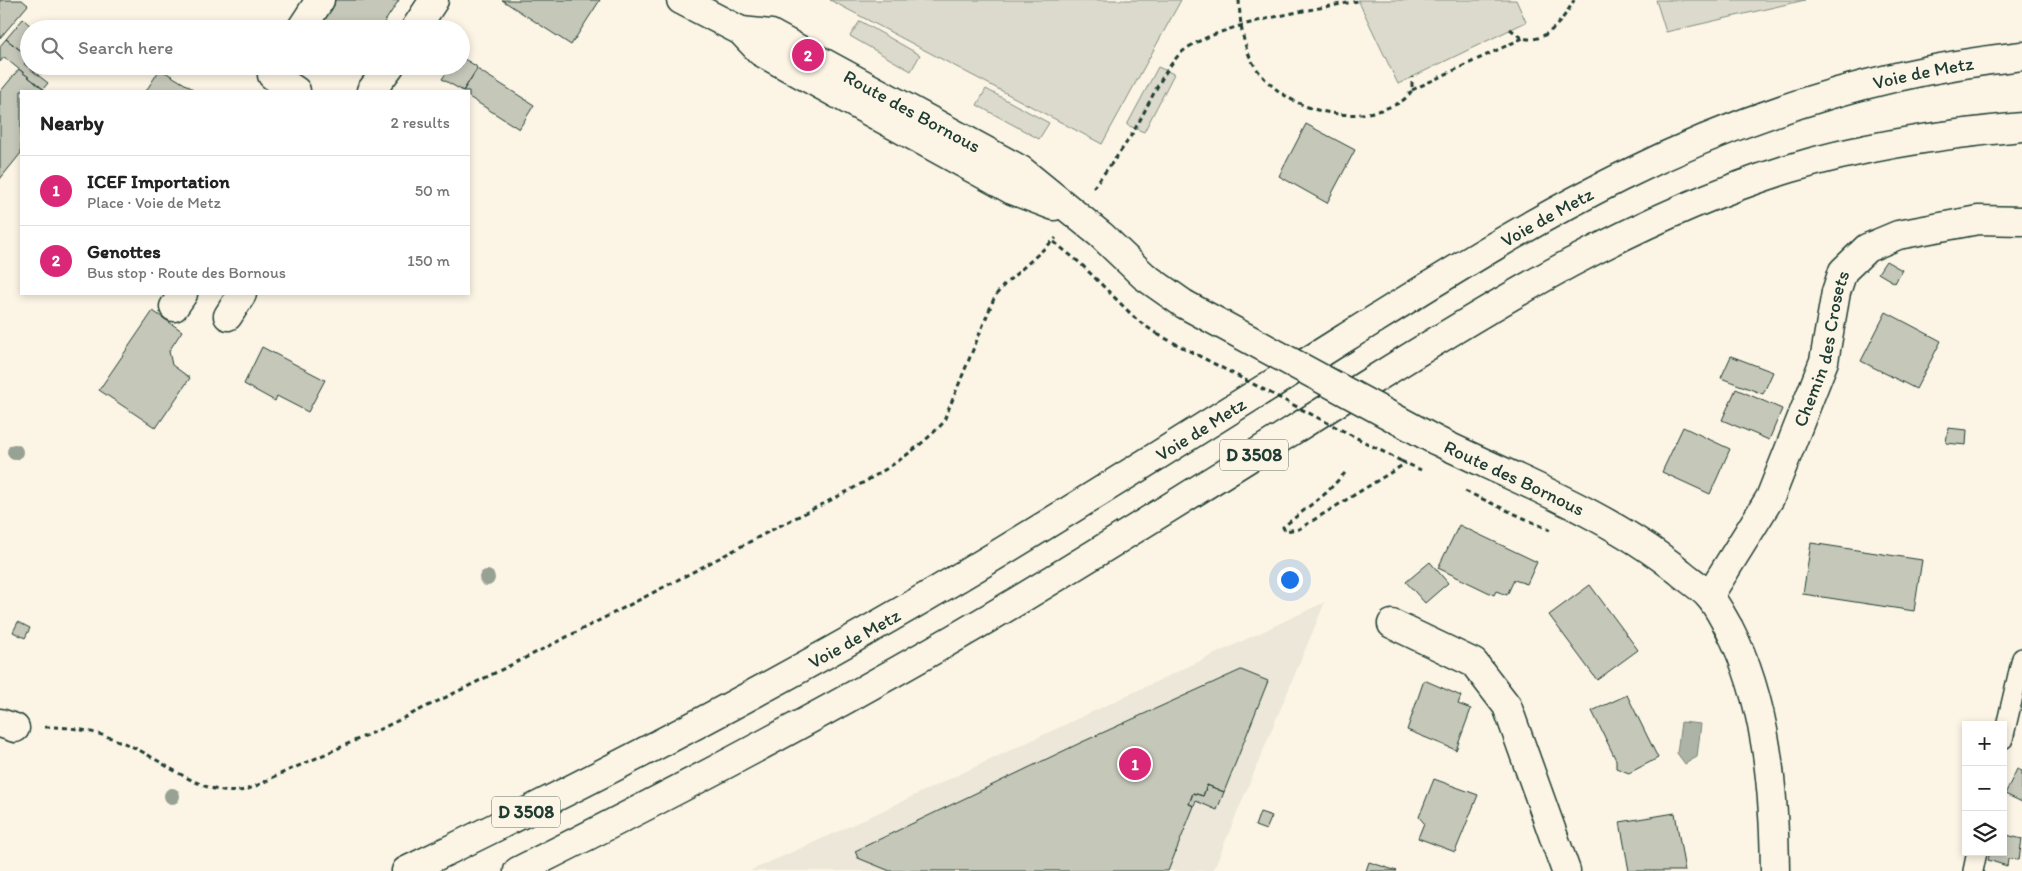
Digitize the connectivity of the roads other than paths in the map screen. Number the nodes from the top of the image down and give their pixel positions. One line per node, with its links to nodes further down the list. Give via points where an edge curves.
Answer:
1 (320, 0): 4 (main road)
2 (434, 0): 5 (main road)
3 (681, 0): 13 (main road, Route des Bornous, bridge, via 741,31 761,52 1012,190 1082,203 1101,235 1144,276 1184,304 1435,440 1613,526 1661,557)
4 (307, 20)
5 (421, 20)
6 (2022, 56): 18 (main road, Voie de Metz / D 3508, via 1919,72 1856,86 1736,127 1622,176 1404,301 934,592 642,753)
7 (272, 75): 9 (main road)
8 (383, 75): 10 (main road)
9 (294, 90)
10 (372, 90)
11 (2022, 127): 19 (main road, D 3508, via 1867,150 1788,170 1680,211 1609,243 1451,331 1018,601 862,691 720,769)
12 (2022, 221): 13 (main road, Chemin des Crosets, via 1978,220 1898,235 1867,248 1843,271 1836,292 1824,361 1770,498)
13 (1709, 596): 21 (main road, Route des Bornous, via 1737,644 1758,707 1774,820)
14 (1392, 624): 20 (main road, via 1474,663 1507,706)
15 (2022, 658): 16 (lane)
16 (2007, 722)
17 (1976, 856): 22 (lane)
18 (407, 871)
19 (518, 871)
20 (1566, 871)
21 (1775, 871)
22 (1973, 871)

